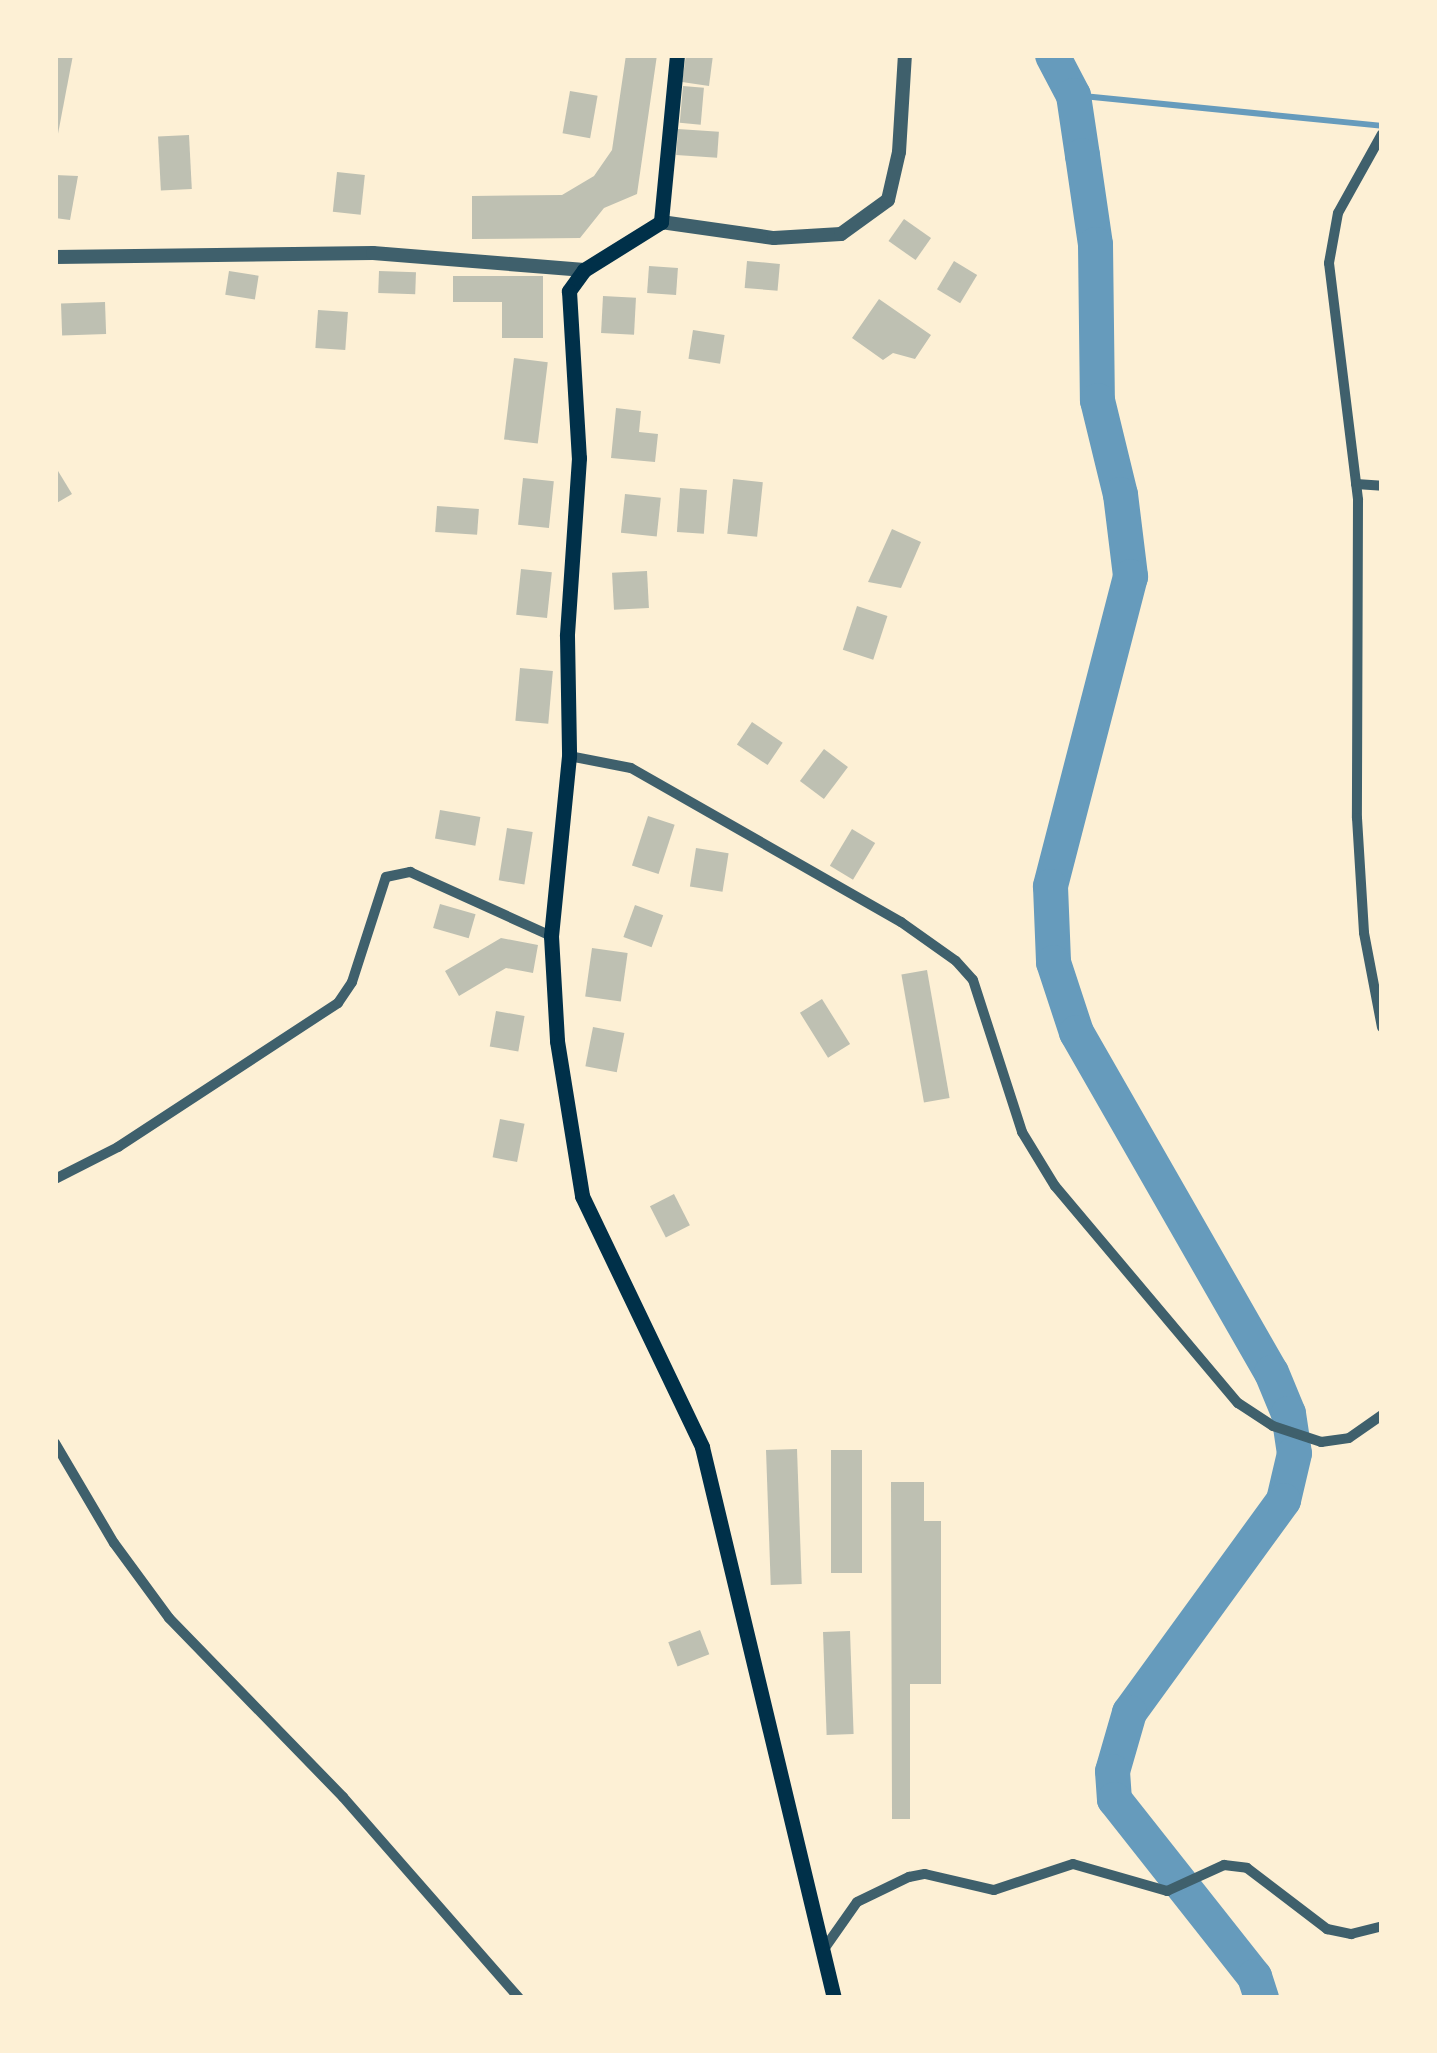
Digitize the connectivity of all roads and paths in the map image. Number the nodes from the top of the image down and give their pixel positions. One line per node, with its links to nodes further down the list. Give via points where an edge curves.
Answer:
1 (677, 55): 4 (main road)
2 (905, 55): 4 (street, via 899,152 888,200 841,234 774,238)
3 (1382, 134): 7 (street, via 1338,213 1329,263)
4 (662, 222): 6 (main road)
5 (55, 257): 6 (street, via 373,254)
6 (584, 270): 9 (main road, via 569,291 580,458 567,636)
7 (1356, 484): 8 (street); 11 (street, via 1357,818 1364,934)
8 (1382, 486)
9 (569, 756): 10 (main road); 13 (street, via 631,768 901,922 956,961 974,980 1022,1132 1055,1186 1238,1402 1273,1426 1321,1442 1349,1438)
10 (550, 936): 12 (street, via 410,872 386,877 352,982 338,1003 118,1147); 16 (main road, via 557,1041 582,1196 702,1447)
11 (1382, 1027)
12 (55, 1179)
13 (1382, 1415)
14 (55, 1443): 17 (street, via 114,1543 170,1618 344,1798)
15 (1382, 1926): 16 (street, via 1351,1934 1328,1929 1247,1868 1224,1865 1167,1891 1072,1864 994,1890 909,1876 857,1902)
16 (824, 1949): 18 (main road)
17 (519, 1998)
18 (834, 1998)

